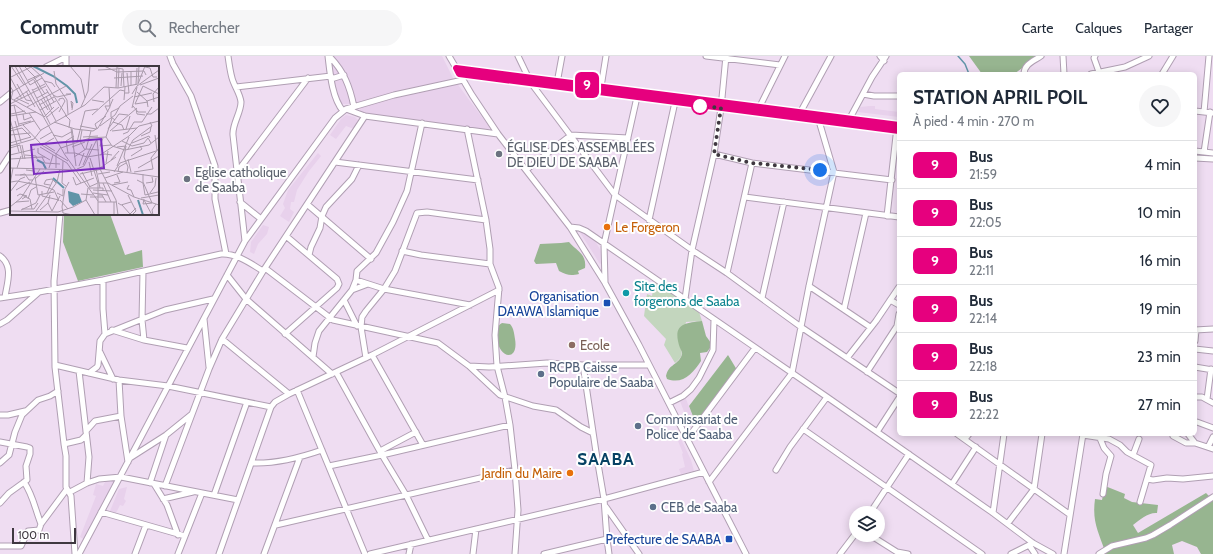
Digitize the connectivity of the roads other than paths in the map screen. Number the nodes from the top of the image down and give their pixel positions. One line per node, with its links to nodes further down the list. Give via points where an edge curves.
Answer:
1 (170, 56): 103 (street, via 191,96 215,166 215,199)
2 (228, 56): 37 (street)
3 (329, 56): 30 (street); 32 (street)
4 (449, 56): 24 (street)
5 (518, 56): 33 (street)
6 (562, 56): 36 (street)
7 (606, 56): 38 (street)
8 (706, 56): 19 (street)
9 (785, 56): 22 (street)
10 (831, 56): 52 (street)
11 (880, 56): 20 (street)
12 (1041, 56): 25 (street, via 1026,66)
13 (1063, 56): 26 (street)
14 (1095, 56): 27 (street)
15 (1149, 56): 21 (street)
16 (1173, 56): 28 (street)
17 (1208, 56): 50 (street)
18 (66, 57): 23 (street)
19 (726, 57): 22 (street); 45 (street)
20 (885, 58): 40 (street)
21 (1143, 58): 27 (street, via 1117,69)
22 (780, 65): 47 (street)
23 (48, 66)
24 (456, 68): 29 (street); 33 (street)
25 (1024, 72)
26 (1064, 72)
27 (1099, 72)
28 (1163, 72)
29 (459, 74): 34 (street); 35 (street)
30 (344, 75): 32 (street); 46 (street, via 350,87)
31 (308, 78): 32 (street); 37 (street); 76 (street)
32 (331, 78): 48 (street, via 337,103)
33 (528, 78): 35 (street); 36 (street)
34 (463, 80): 46 (street, via 401,93); 60 (street)
35 (531, 83): 36 (street); 61 (street)
36 (557, 84): 38 (street); 42 (street)
37 (236, 87): 76 (street, via 241,101 232,130)
38 (601, 87): 45 (street)
39 (10, 94): 43 (street)
40 (863, 94): 41 (street); 54 (street)
41 (897, 96)
42 (637, 97): 44 (street); 63 (street)
43 (0, 102)
44 (675, 102): 45 (street); 96 (street)
45 (721, 106): 47 (street); 55 (street); 67 (street)
46 (354, 107): 48 (street)
47 (759, 108): 52 (street)
48 (344, 110): 53 (street); 94 (street, via 335,118)
49 (1197, 111): 50 (street)
50 (1204, 112): 51 (street)
51 (1212, 112): 65 (street)
52 (800, 113): 54 (street)
53 (365, 116): 56 (street); 71 (street)
54 (850, 118): 57 (street)
55 (819, 121): 58 (street); 78 (street)
56 (422, 123): 59 (street); 77 (street)
57 (897, 128)
58 (897, 128)
59 (466, 129): 60 (street); 79 (street)
60 (498, 134): 75 (street)
61 (571, 135): 63 (street); 75 (street); 81 (street)
62 (897, 137): 80 (street)
63 (628, 138): 81 (street)
64 (1197, 151): 65 (street)
65 (1204, 152): 66 (street)
66 (1213, 153)
67 (714, 154): 72 (street); 101 (street)
68 (10, 155): 74 (street)
69 (1197, 158): 70 (street)
70 (1213, 160)
71 (334, 162): 73 (street); 85 (street)
72 (752, 163): 78 (street); 82 (street)
73 (359, 165): 77 (street); 91 (street, via 352,179 327,205)
74 (0, 170)
75 (526, 170): 97 (street)
76 (237, 172): 83 (street)
77 (412, 172): 79 (street); 107 (street, via 407,191 393,222)
78 (834, 172): 80 (street); 86 (street)
79 (478, 180): 95 (street)
80 (892, 180): 92 (street)
81 (615, 195): 96 (street); 100 (street)
82 (745, 197): 84 (street); 111 (street)
83 (240, 202): 94 (street); 99 (street)
84 (784, 202): 86 (street); 125 (street)
85 (308, 205): 91 (street); 98 (street)
86 (827, 207): 89 (street); 117 (street)
87 (10, 210): 88 (street)
88 (0, 213)
89 (866, 214): 92 (street); 134 (street)
90 (60, 215): 118 (street)
91 (322, 216): 104 (street); 107 (street)
92 (887, 216): 93 (street)
93 (897, 217)
94 (261, 219): 99 (street)
95 (486, 220): 102 (street, via 427,212 417,213); 108 (street)
96 (650, 220): 101 (street)
97 (570, 227): 100 (street, via 579,228); 115 (street)
98 (286, 236): 104 (street); 109 (street)
99 (245, 241): 106 (street)
100 (604, 244): 115 (street); 128 (street)
101 (692, 250): 111 (street); 128 (street)
102 (402, 251): 108 (street); 119 (street, via 395,271)
103 (226, 254): 106 (street); 110 (street)
104 (309, 255): 133 (street, via 337,279 339,284)
105 (0, 256): 124 (street, via 6,260 9,268)
106 (236, 256): 109 (street); 112 (street)
107 (371, 259): 114 (street, via 358,270)
108 (490, 264): 122 (street)
109 (264, 270): 127 (street); 133 (street)
110 (143, 272): 113 (street); 137 (street)
111 (727, 273): 125 (street)
112 (226, 275): 126 (street); 127 (street)
113 (104, 280): 118 (street); 147 (street)
114 (356, 280): 116 (street); 121 (street)
115 (605, 283): 165 (street)
116 (368, 284): 119 (street); 121 (street)
117 (809, 286): 134 (street); 141 (street)
118 (54, 289): 123 (street); 161 (street)
119 (384, 289): 132 (street); 140 (street, via 364,314)
120 (897, 289): 130 (street)
121 (352, 290): 129 (street)
122 (499, 290): 132 (street); 164 (street, via 494,330)
123 (39, 292): 124 (street); 139 (street)
124 (3, 297)
125 (762, 298): 141 (street)
126 (213, 299): 136 (street); 137 (street, via 165,310)
127 (246, 299): 148 (street); 150 (street)
128 (685, 299): 138 (street)
129 (344, 300): 135 (street); 140 (street)
130 (890, 300): 131 (street); 142 (street)
131 (897, 304)
132 (470, 305): 149 (street)
133 (316, 308): 135 (street); 148 (street)
134 (844, 309): 142 (street)
135 (329, 318): 140 (street); 158 (street, via 317,336)
136 (204, 319): 152 (street); 167 (street)
137 (142, 320): 145 (street); 151 (street)
138 (714, 320): 153 (street); 188 (street, via 713,350 699,378 683,396)
139 (0, 324)
140 (359, 326): 149 (street); 159 (street)
141 (801, 327): 160 (street); 173 (street)
142 (870, 327): 160 (street)
143 (897, 328): 170 (street)
144 (1213, 329): 146 (street)
145 (112, 330): 147 (street); 151 (street)
146 (1197, 330)
147 (105, 334): 155 (street, via 100,341)
148 (285, 334): 158 (street)
149 (407, 337): 157 (street); 163 (street, via 438,343)
150 (222, 339): 167 (street); 181 (street)
151 (144, 340): 152 (street)
152 (187, 348): 176 (street)
153 (755, 348): 173 (street); 214 (street)
154 (1197, 349): 156 (street)
155 (100, 351): 171 (street, via 97,367); 174 (street)
156 (1213, 351)
157 (372, 355): 159 (street); 199 (street)
158 (313, 357): 172 (street)
159 (366, 358): 172 (street)
160 (847, 358): 170 (street)
161 (55, 365): 169 (street); 178 (street)
162 (583, 365): 164 (street); 165 (street); 202 (street)
163 (469, 366): 164 (street); 182 (street)
164 (497, 366): 182 (street)
165 (650, 366): 188 (street)
166 (1197, 367): 168 (street)
167 (209, 369): 179 (street)
168 (1212, 370): 185 (street)
169 (79, 371): 171 (street); 201 (street)
170 (867, 372): 180 (street)
171 (89, 373): 174 (street)
172 (334, 373): 177 (street); 225 (street)
173 (792, 373): 183 (street); 241 (street)
174 (113, 379): 175 (street)
175 (119, 380): 176 (street); 194 (street)
176 (168, 386): 179 (street); 229 (street)
177 (297, 390): 181 (street); 224 (street)
178 (58, 391): 191 (street, via 40,399); 220 (street)
179 (201, 393): 187 (street); 192 (street)
180 (897, 393)
181 (289, 394): 190 (street, via 275,402)
182 (505, 397): 196 (street); 202 (street, via 556,410)
183 (827, 397): 198 (street); 200 (street)
184 (1197, 397): 185 (street)
185 (1207, 399): 189 (street)
186 (897, 401): 200 (street)
187 (247, 402): 190 (street); 252 (street)
188 (669, 403): 214 (street)
189 (1213, 403)
190 (272, 407): 231 (street)
191 (26, 411): 193 (street); 219 (street, via 21,416)
192 (192, 413): 203 (street); 245 (street)
193 (0, 415)
194 (121, 416): 201 (street, via 95,421); 229 (street)
195 (1197, 422): 197 (street)
196 (510, 425): 221 (street); 234 (street)
197 (1213, 428)
198 (803, 429): 235 (street); 246 (street)
199 (416, 432): 221 (street); 225 (street)
200 (877, 432): 226 (street)
201 (86, 433): 220 (street, via 81,440); 242 (street, via 90,457)
202 (593, 433): 256 (street)
203 (166, 435): 229 (street); 243 (street)
204 (961, 436): 215 (street)
205 (968, 436): 215 (street)
206 (1004, 436): 232 (street)
207 (1042, 436): 247 (street)
208 (1083, 436): 265 (street)
209 (1100, 436): 251 (street, via 1104,448 1111,456)
210 (1102, 436): 227 (street)
211 (1174, 436): 218 (street, via 1186,444)
212 (1190, 436): 218 (street)
213 (1213, 437): 223 (street)
214 (687, 439): 236 (street)
215 (966, 439): 222 (street)
216 (1139, 439): 227 (street)
217 (0, 442): 219 (street)
218 (1195, 443): 223 (street)
219 (12, 444): 230 (street, via 9,455); 240 (street, via 31,450 26,466 27,478)
220 (64, 444): 248 (street)
221 (423, 445): 225 (street)
222 (976, 447): 232 (street); 244 (street)
223 (1211, 448)
224 (322, 450): 228 (street); 233 (street)
225 (381, 453): 233 (street); 253 (street)
226 (910, 454): 244 (street); 246 (street)
227 (1134, 455): 239 (street, via 1151,465)
228 (300, 457): 231 (street, via 266,464); 270 (street)
229 (129, 461): 238 (street)
230 (0, 463)
231 (252, 463): 257 (street)
232 (999, 464): 247 (street); 264 (street)
233 (329, 466): 262 (street)
234 (515, 470): 253 (street); 266 (street)
235 (776, 470)
236 (704, 472): 241 (street); 256 (street)
237 (1213, 476): 239 (street)
238 (120, 477): 242 (street); 243 (street); 263 (street)
239 (1147, 479): 258 (street)
240 (24, 482): 259 (street); 267 (street, via 31,493)
241 (709, 482): 298 (street)
242 (87, 483): 248 (street)
243 (152, 483): 245 (street); 255 (street)
244 (952, 484): 264 (street)
245 (165, 486): 249 (street)
246 (887, 488): 261 (street); 301 (street)
247 (1034, 489): 265 (street); 268 (street)
248 (68, 490): 267 (street); 283 (street)
249 (196, 492): 250 (street); 255 (street)
250 (202, 493): 252 (street); 273 (street)
251 (1103, 494)
252 (214, 495): 257 (street)
253 (406, 495): 262 (street); 275 (street)
254 (1213, 497): 306 (street, via 1153,535 1112,546)
255 (163, 498): 272 (street)
256 (604, 499): 260 (street); 266 (street)
257 (238, 500): 288 (street)
258 (1140, 502)
259 (0, 503)
260 (605, 506): 274 (street); 297 (street)
261 (875, 506)
262 (347, 509): 270 (street); 290 (street)
263 (101, 512): 269 (street); 281 (street)
264 (993, 513): 268 (street)
265 (1069, 514): 305 (street)
266 (517, 519): 271 (street); 294 (street)
267 (41, 524): 280 (street, via 39,530 28,531 20,547)
268 (1008, 524): 279 (street)
269 (146, 525): 272 (street); 286 (street)
270 (276, 525): 289 (street)
271 (476, 529): 275 (street); 293 (street)
272 (178, 535): 273 (street)
273 (184, 536): 287 (street)
274 (607, 539): 282 (street); 296 (street)
275 (428, 540): 278 (street)
276 (849, 542): 299 (street)
277 (881, 542): 300 (street, via 897,552)
278 (411, 544): 291 (street); 292 (street)
279 (1031, 544): 302 (street); 303 (street); 304 (street)
280 (0, 546)
281 (83, 546): 284 (street); 285 (street)
282 (559, 552): 295 (street)
283 (75, 554)
284 (79, 554)
285 (86, 554)
286 (135, 554)
287 (178, 554)
288 (219, 554)
289 (264, 554)
290 (365, 554)
291 (370, 554)
292 (409, 554)
293 (473, 554)
294 (515, 554)
295 (544, 554)
296 (609, 554)
297 (639, 554)
298 (746, 554)
299 (840, 554)
300 (908, 554)
301 (982, 554)
302 (1011, 554)
303 (1035, 554)
304 (1053, 554)
305 (1064, 554)
306 (1099, 554)

